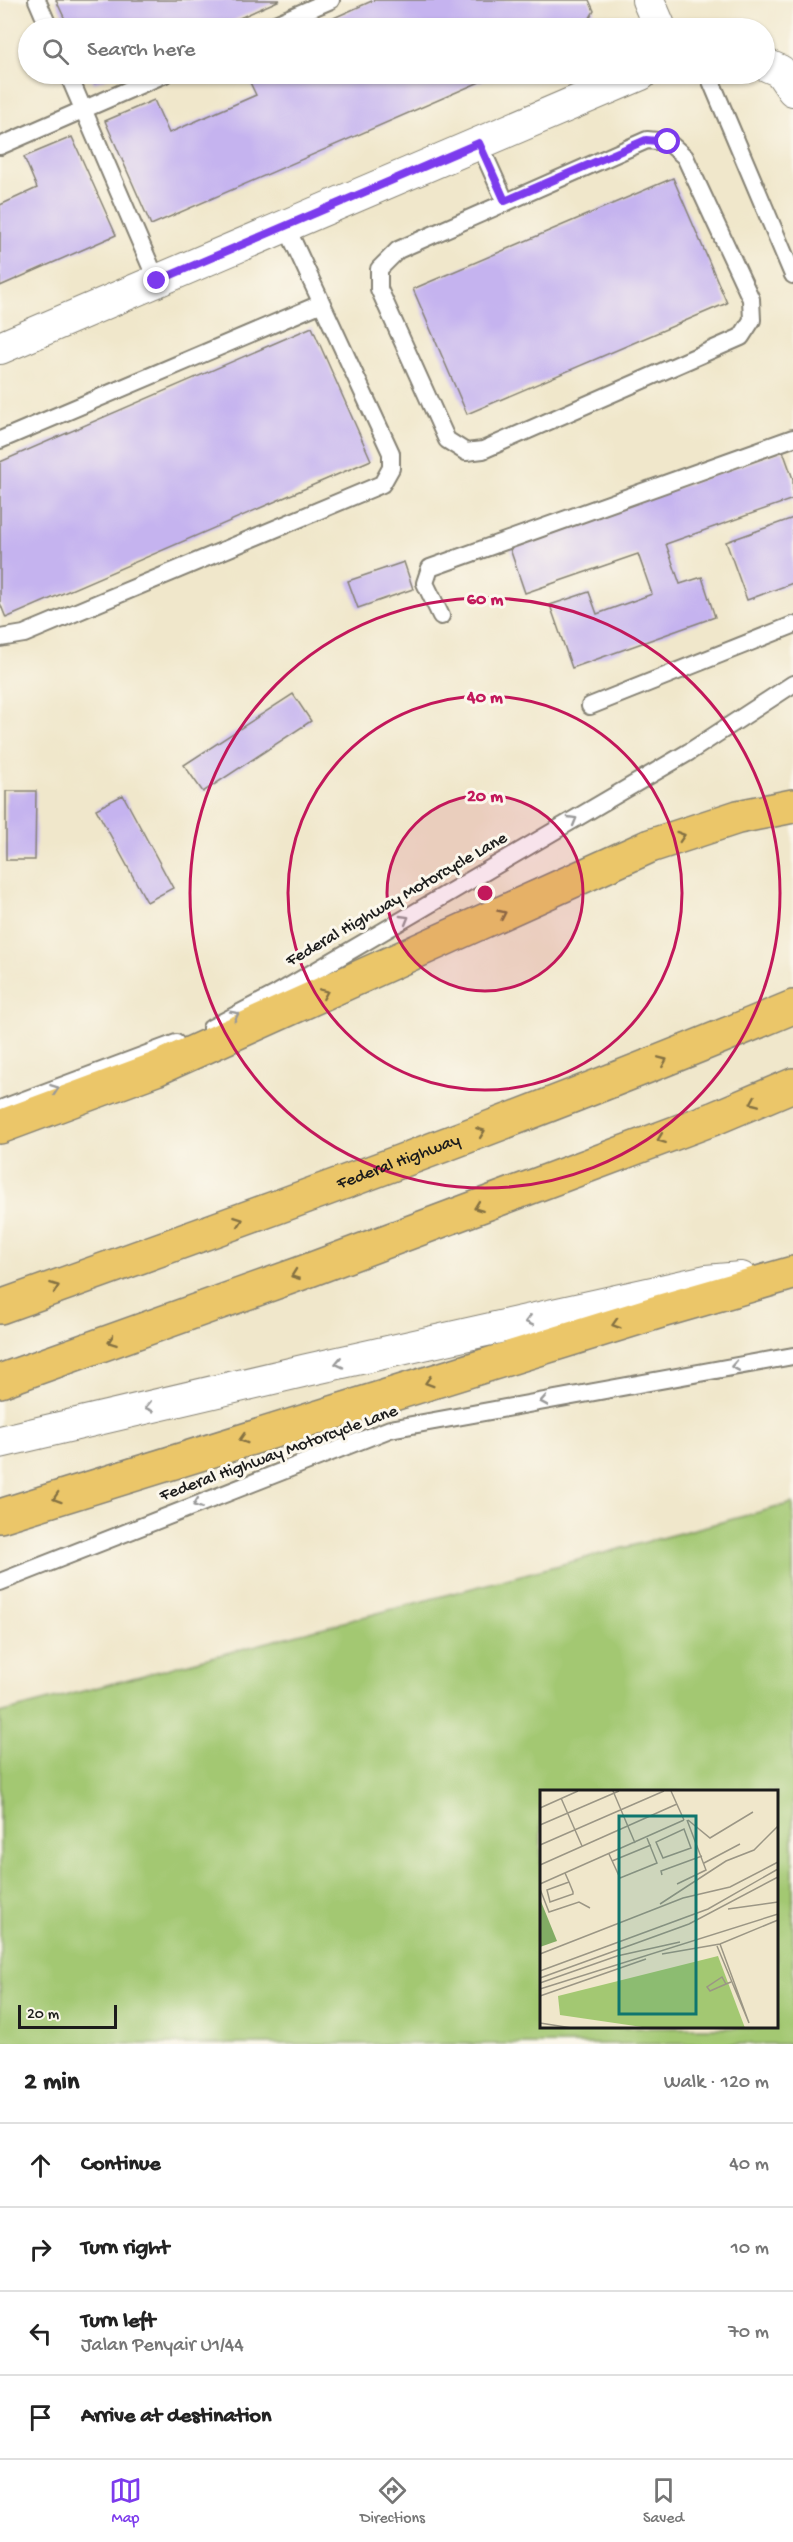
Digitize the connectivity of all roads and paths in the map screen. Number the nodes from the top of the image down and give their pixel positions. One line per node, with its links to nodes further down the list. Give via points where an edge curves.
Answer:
1 (37, 0): 4 (lane)
2 (331, 0): 5 (lane)
3 (648, 0): 6 (street)
4 (45, 18)
5 (289, 18)
6 (656, 18)
7 (775, 69): 12 (street)
8 (72, 84): 13 (lane)
9 (142, 84): 13 (lane)
10 (618, 84): 14 (street)
11 (712, 84): 18 (lane)
12 (793, 90)
13 (83, 110): 15 (lane); 19 (lane)
14 (479, 143): 16 (lane); 17 (street)
15 (0, 146)
16 (505, 201): 16 (lane, via 646,140 668,142 690,167 751,299 752,320 741,337 483,450 466,452 447,440 379,289 379,269 398,250)
17 (286, 226): 19 (street); 20 (lane)
18 (793, 275)
19 (157, 281): 21 (street)
20 (320, 304): 23 (lane); 26 (lane, via 391,453 391,468 382,484 24,634)
21 (0, 348)
22 (793, 438): 24 (lane, via 430,568 425,583)
23 (0, 440)
24 (441, 616)
25 (793, 625): 28 (lane)
26 (0, 638)
27 (793, 684): 32 (lane, Federal Highway Motorcycle Lane, one-way to 27, via 190,1038 278,993 689,752)
28 (590, 706)
29 (793, 806): 33 (highway, one-way to 29, via 156,1069 650,846 738,817)
30 (793, 1007): 35 (highway, Federal Highway, one-way to 30, via 348,1182 633,1074)
31 (793, 1085): 37 (highway, one-way to 37, via 321,1266)
32 (0, 1109)
33 (0, 1127)
34 (793, 1273): 38 (street, one-way to 38, via 706,1281); 39 (highway, one-way to 39)
35 (0, 1307)
36 (793, 1356): 40 (lane, Federal Highway Motorcycle Lane, one-way to 40, via 390,1429)
37 (0, 1381)
38 (0, 1443)
39 (0, 1516)
40 (0, 1582)

